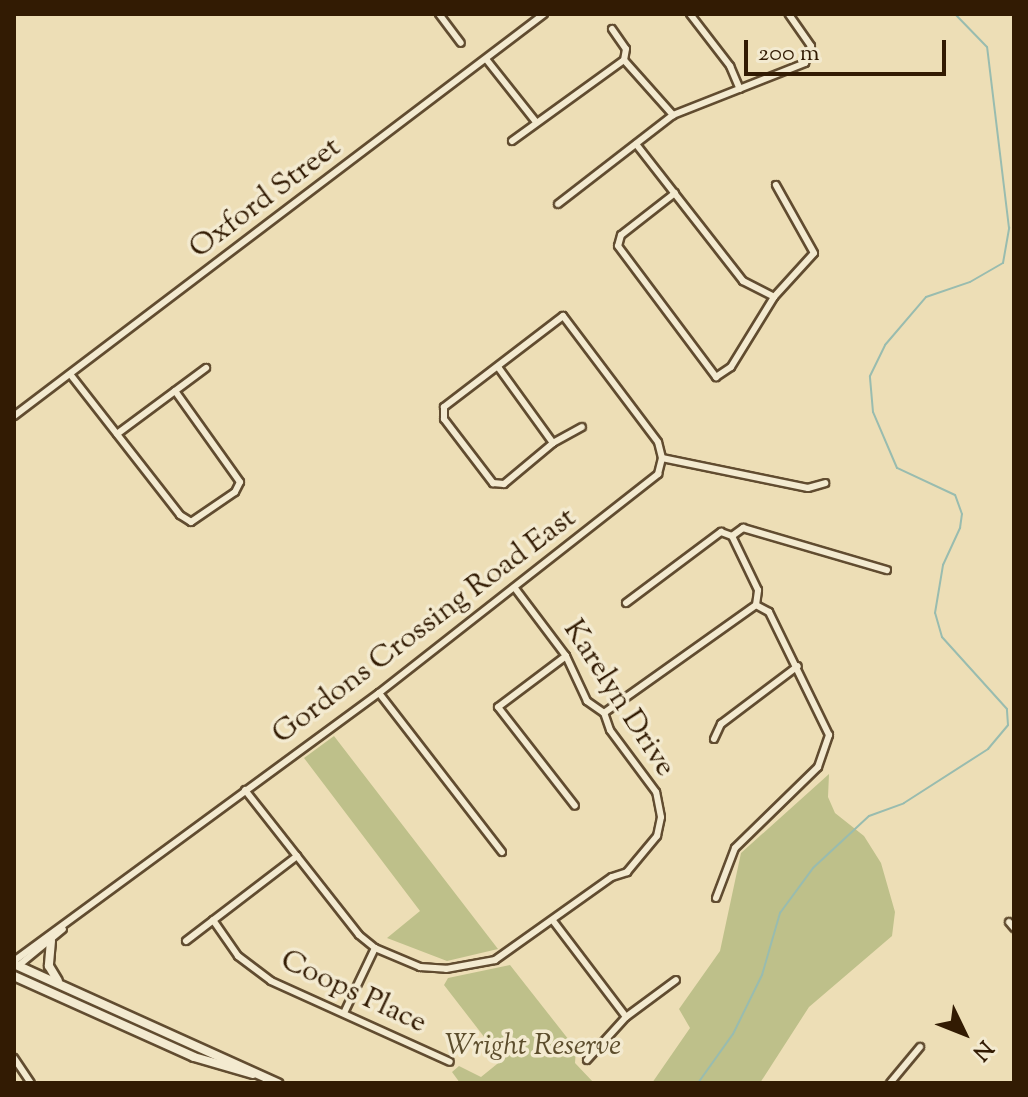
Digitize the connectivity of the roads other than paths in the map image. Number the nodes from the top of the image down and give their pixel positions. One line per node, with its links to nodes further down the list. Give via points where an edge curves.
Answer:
1 (439, 14): 6 (street)
2 (544, 14): 7 (street, Oxford Street)
3 (690, 14): 9 (street, via 730,66)
4 (789, 14): 9 (street, via 811,46 810,58)
5 (612, 29): 8 (street, via 626,49)
6 (461, 43)
7 (486, 59): 11 (street); 20 (street, Oxford Street)
8 (624, 60): 10 (street); 11 (street)
9 (740, 89): 10 (street)
10 (673, 115): 13 (street)
11 (536, 122): 12 (street)
12 (512, 141)
13 (636, 144): 15 (street); 16 (street)
14 (776, 185): 17 (street, via 814,253)
15 (675, 193): 17 (street, via 743,281); 17 (street, via 621,235 618,246 710,373 716,377 731,367)
16 (558, 204)
17 (774, 297)
18 (498, 367): 25 (street); 25 (street, via 442,412 491,481 504,484); 26 (street, via 563,316 656,438)
19 (206, 368): 21 (street)
20 (70, 374): 22 (street, Oxford Street); 24 (street)
21 (175, 391): 24 (street); 24 (street, via 240,482 197,521 180,515)
22 (14, 416)
23 (582, 427): 25 (street)
24 (117, 434)
25 (553, 443)
26 (662, 458): 27 (street, via 808,488); 30 (street, Gordons Crossing Road East, via 653,480)
27 (825, 483)
28 (732, 536): 29 (street, via 743,528); 31 (street, via 721,532); 32 (street, via 758,590)
29 (887, 570)
30 (514, 587): 33 (street, Karelyn Drive); 35 (street, Gordons Crossing Road East)
31 (626, 603)
32 (756, 605): 34 (street, via 769,612); 36 (street)
33 (566, 656): 36 (street, Karelyn Drive, via 587,701); 39 (street, via 498,707)
34 (798, 666): 37 (street, via 721,724); 42 (street, via 825,721 828,748 818,767 735,848)
35 (379, 693): 38 (street, Gordons Crossing Road East); 40 (street)
36 (604, 713): 44 (street, Karelyn Drive, via 610,730 656,792 661,817 657,836 627,872 612,877)
37 (714, 739)
38 (245, 790): 41 (street, Karelyn Drive); 45 (street, Gordons Crossing Road East)
39 (575, 806)
40 (502, 852)
41 (297, 856): 43 (street); 48 (street, Karelyn Drive)
42 (716, 898)
43 (213, 920): 47 (street); 52 (street, Coops Place, via 250,967)
44 (554, 922): 48 (street, Karelyn Drive, via 519,948 473,966 420,967); 53 (street)
45 (68, 924): 46 (street, Gordons Crossing Road East); 49 (street, Gordons Crossing Road East)
46 (51, 941): 49 (street, Gordons Crossing Road East); 51 (main road, via 49,966)
47 (186, 941)
48 (375, 948): 52 (street)
49 (15, 967): 51 (main road); 59 (main road)
50 (676, 980): 53 (street)
51 (61, 984): 55 (main road)
52 (344, 1013): 58 (street, Coops Place)
53 (626, 1017): 57 (street)
54 (920, 1047): 63 (street)
55 (212, 1051): 59 (main road); 60 (main road)
56 (14, 1058): 61 (street)
57 (587, 1060)
58 (450, 1062)
59 (211, 1063): 60 (main road)
60 (261, 1076): 62 (main road)
61 (31, 1083)
62 (278, 1083)
63 (890, 1083)

